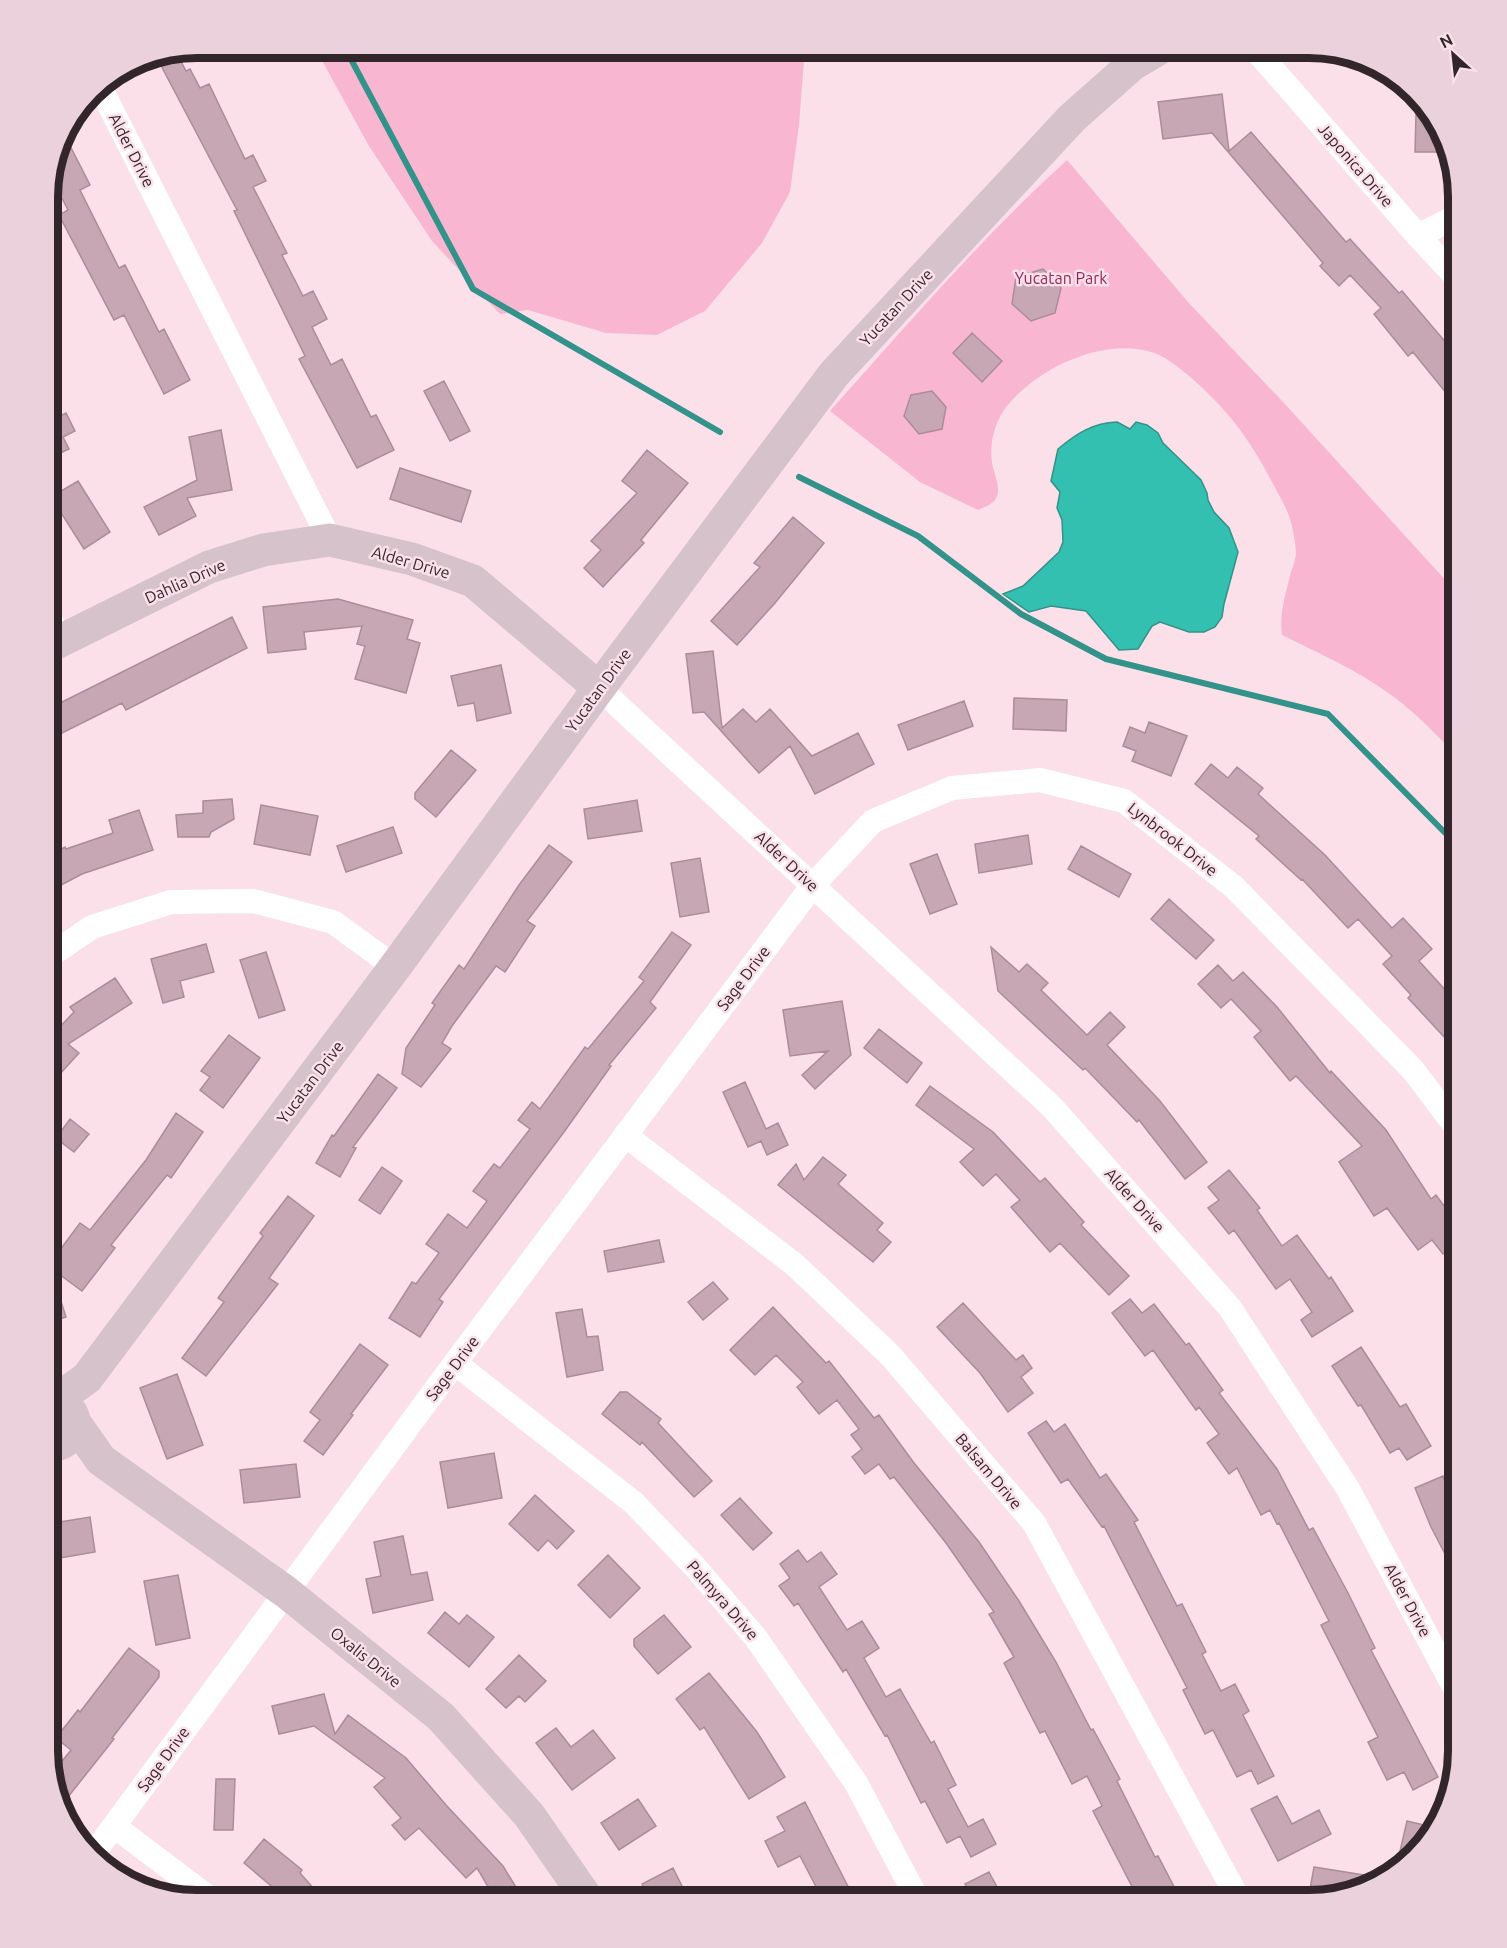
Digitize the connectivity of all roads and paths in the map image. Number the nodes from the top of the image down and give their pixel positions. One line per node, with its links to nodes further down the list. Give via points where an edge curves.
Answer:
1 (1141, 59): 9 (street, Yucatan Drive, via 1072,118 834,374)
2 (1264, 59): 5 (street, Japonica Drive)
3 (104, 95): 7 (street, Alder Drive)
4 (1448, 221): 5 (street)
5 (1418, 236): 6 (street, Japonica Drive)
6 (1448, 268)
7 (330, 540): 8 (street, Dahlia Drive, via 263,550 209,567); 9 (street, Alder Drive, via 412,559 473,581)
8 (59, 631)
9 (599, 688): 10 (street, Alder Drive); 12 (street, Yucatan Drive)
10 (813, 885): 13 (street, Lynbrook Drive, via 873,821 952,788 1040,780 1124,801 1234,887 1413,1070); 14 (street, Sage Drive); 19 (street, Alder Drive, via 1052,1107 1230,1308 1348,1489)
11 (59, 950): 12 (street, via 92,927 171,902 254,901 333,922)
12 (395, 967): 16 (street, Yucatan Drive, via 87,1378)
13 (1448, 1116)
14 (625, 1135): 15 (street, Sage Drive); 25 (street, Balsam Drive, via 794,1264 890,1355 1034,1523)
15 (455, 1363): 18 (street, Sage Drive); 24 (street, Palmyra Drive, via 634,1503 695,1567 756,1638 856,1783)
16 (59, 1425)
17 (59, 1429): 18 (street, Oxalis Drive)
18 (286, 1592): 20 (street, Sage Drive); 23 (street, Oxalis Drive, via 441,1718 529,1815)
19 (1448, 1675)
20 (114, 1826): 21 (street, Sage Drive); 22 (street)
21 (98, 1847)
22 (199, 1890)
23 (581, 1890)
24 (913, 1890)
25 (1234, 1890)

